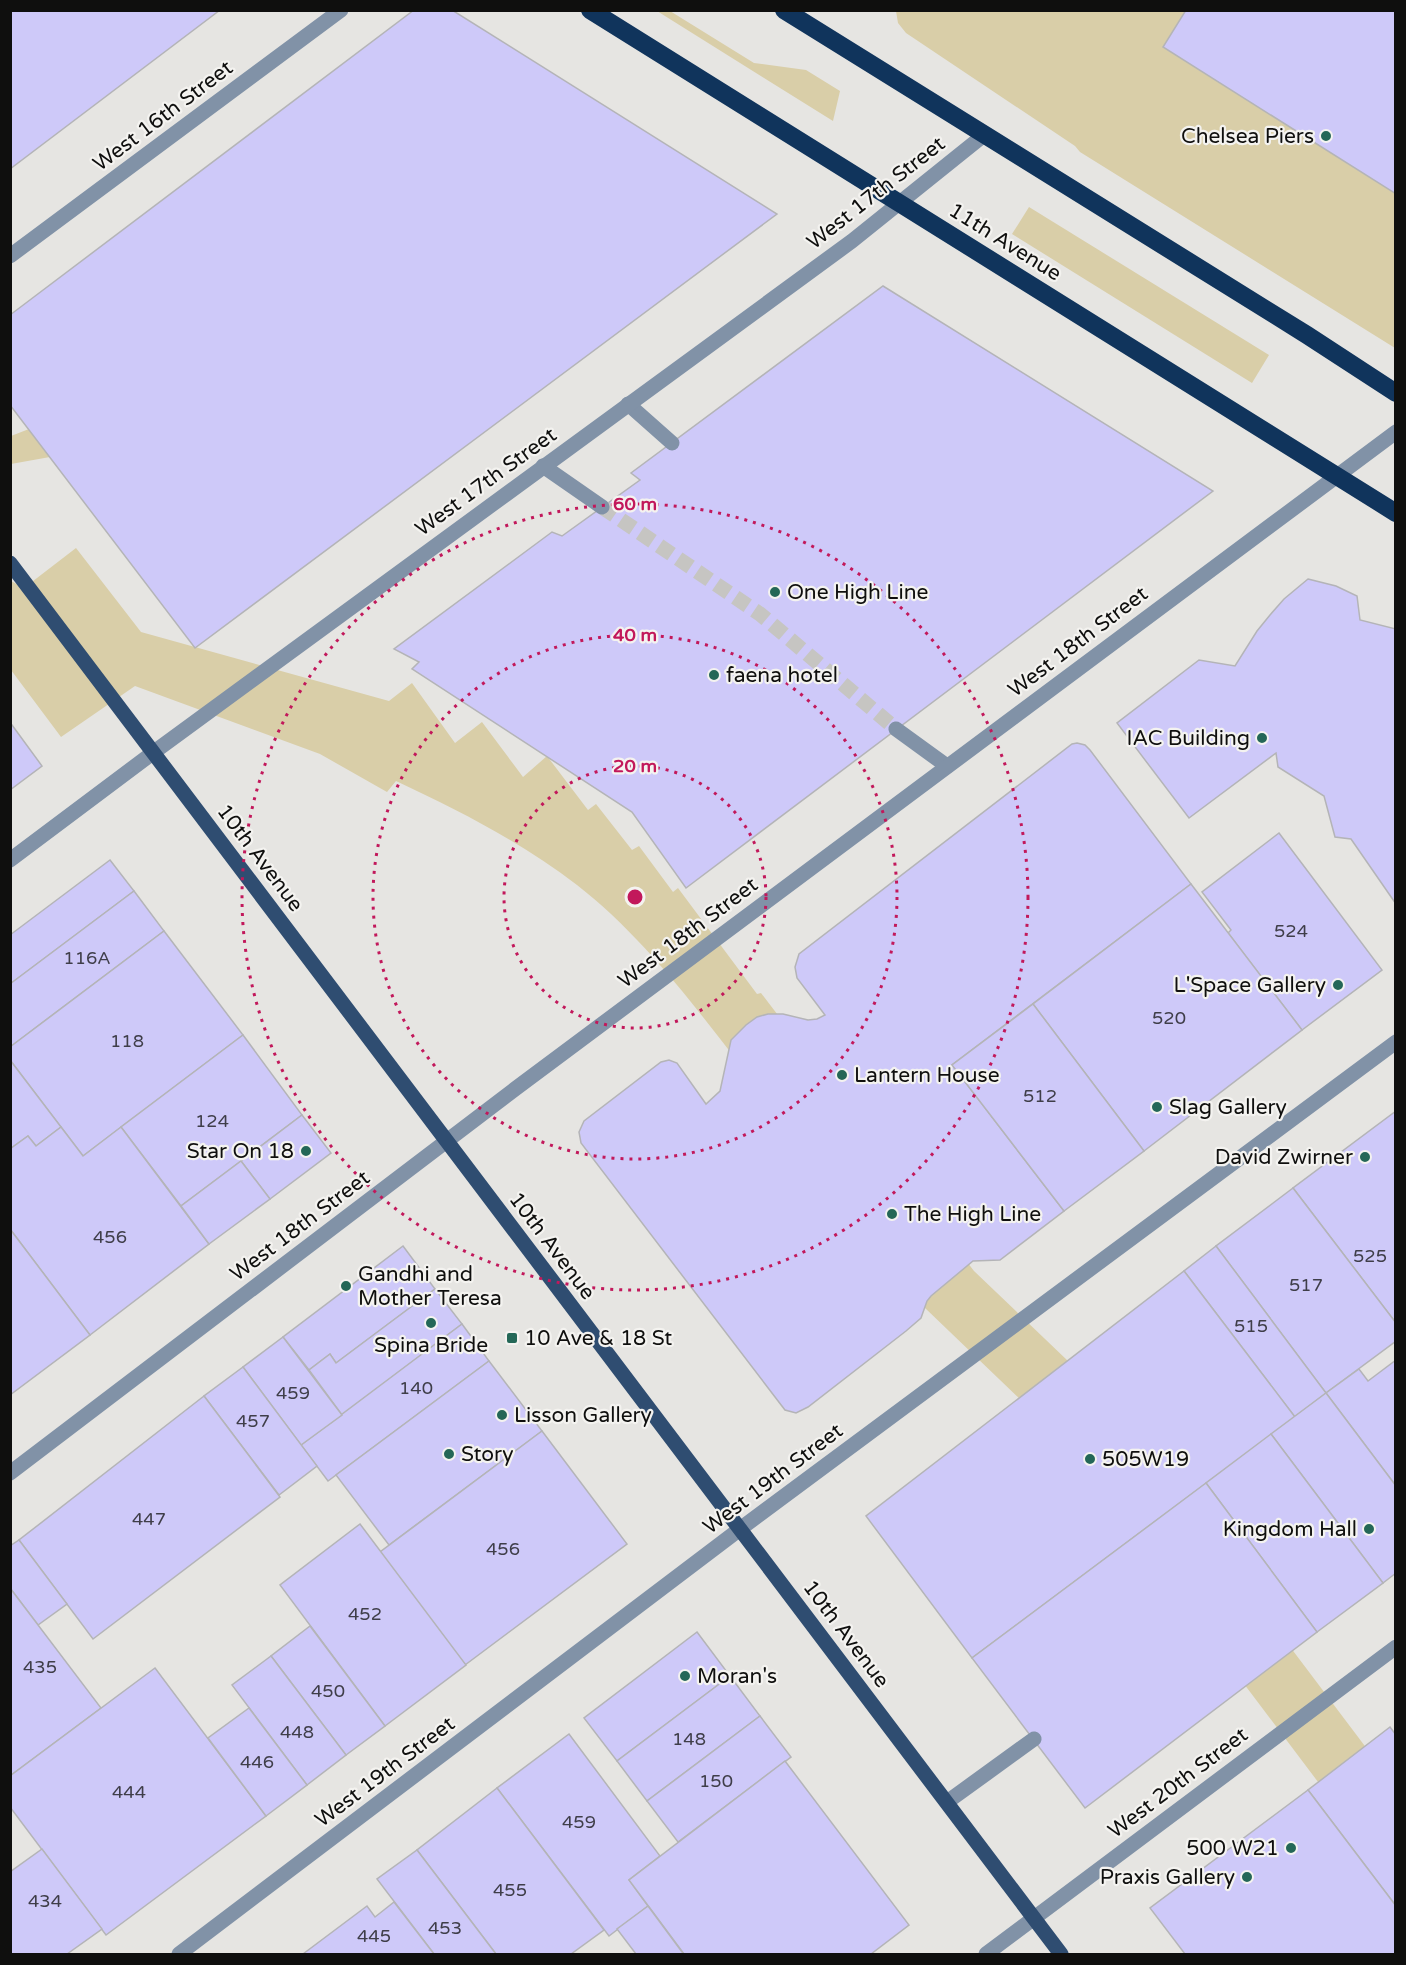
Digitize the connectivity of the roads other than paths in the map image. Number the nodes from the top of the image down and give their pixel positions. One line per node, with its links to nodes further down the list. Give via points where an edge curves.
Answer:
1 (341, 10): 6 (street, West 16th Street)
2 (590, 10): 5 (highway, 11th Avenue)
3 (784, 10): 4 (highway)
4 (984, 135): 5 (street, West 17th Street); 7 (highway)
5 (900, 203): 8 (street, West 17th Street); 12 (highway, 11th Avenue)
6 (10, 256)
7 (1395, 393)
8 (628, 404): 10 (street); 11 (street, West 17th Street)
9 (1395, 432): 12 (street, West 18th Street)
10 (672, 443)
11 (543, 466): 13 (street); 17 (street, West 17th Street)
12 (1336, 476): 14 (highway, 11th Avenue); 18 (street, West 18th Street)
13 (602, 507)
14 (1395, 513)
15 (10, 564): 17 (main road, 10th Avenue)
16 (896, 729): 18 (street)
17 (154, 752): 19 (street, West 17th Street); 21 (main road, 10th Avenue)
18 (947, 766): 21 (street, West 18th Street)
19 (10, 860)
20 (1395, 1042): 23 (street, West 19th Street)
21 (447, 1141): 22 (street, West 18th Street); 23 (main road, 10th Avenue)
22 (10, 1473)
23 (740, 1529): 26 (main road, 10th Avenue); 28 (street, West 19th Street)
24 (1395, 1647): 27 (street, West 20th Street)
25 (1034, 1739): 26 (street)
26 (947, 1802): 27 (main road, 10th Avenue)
27 (1034, 1918): 29 (street, West 20th Street); 30 (main road, 10th Avenue)
28 (179, 1954)
29 (986, 1954)
30 (1061, 1954)

